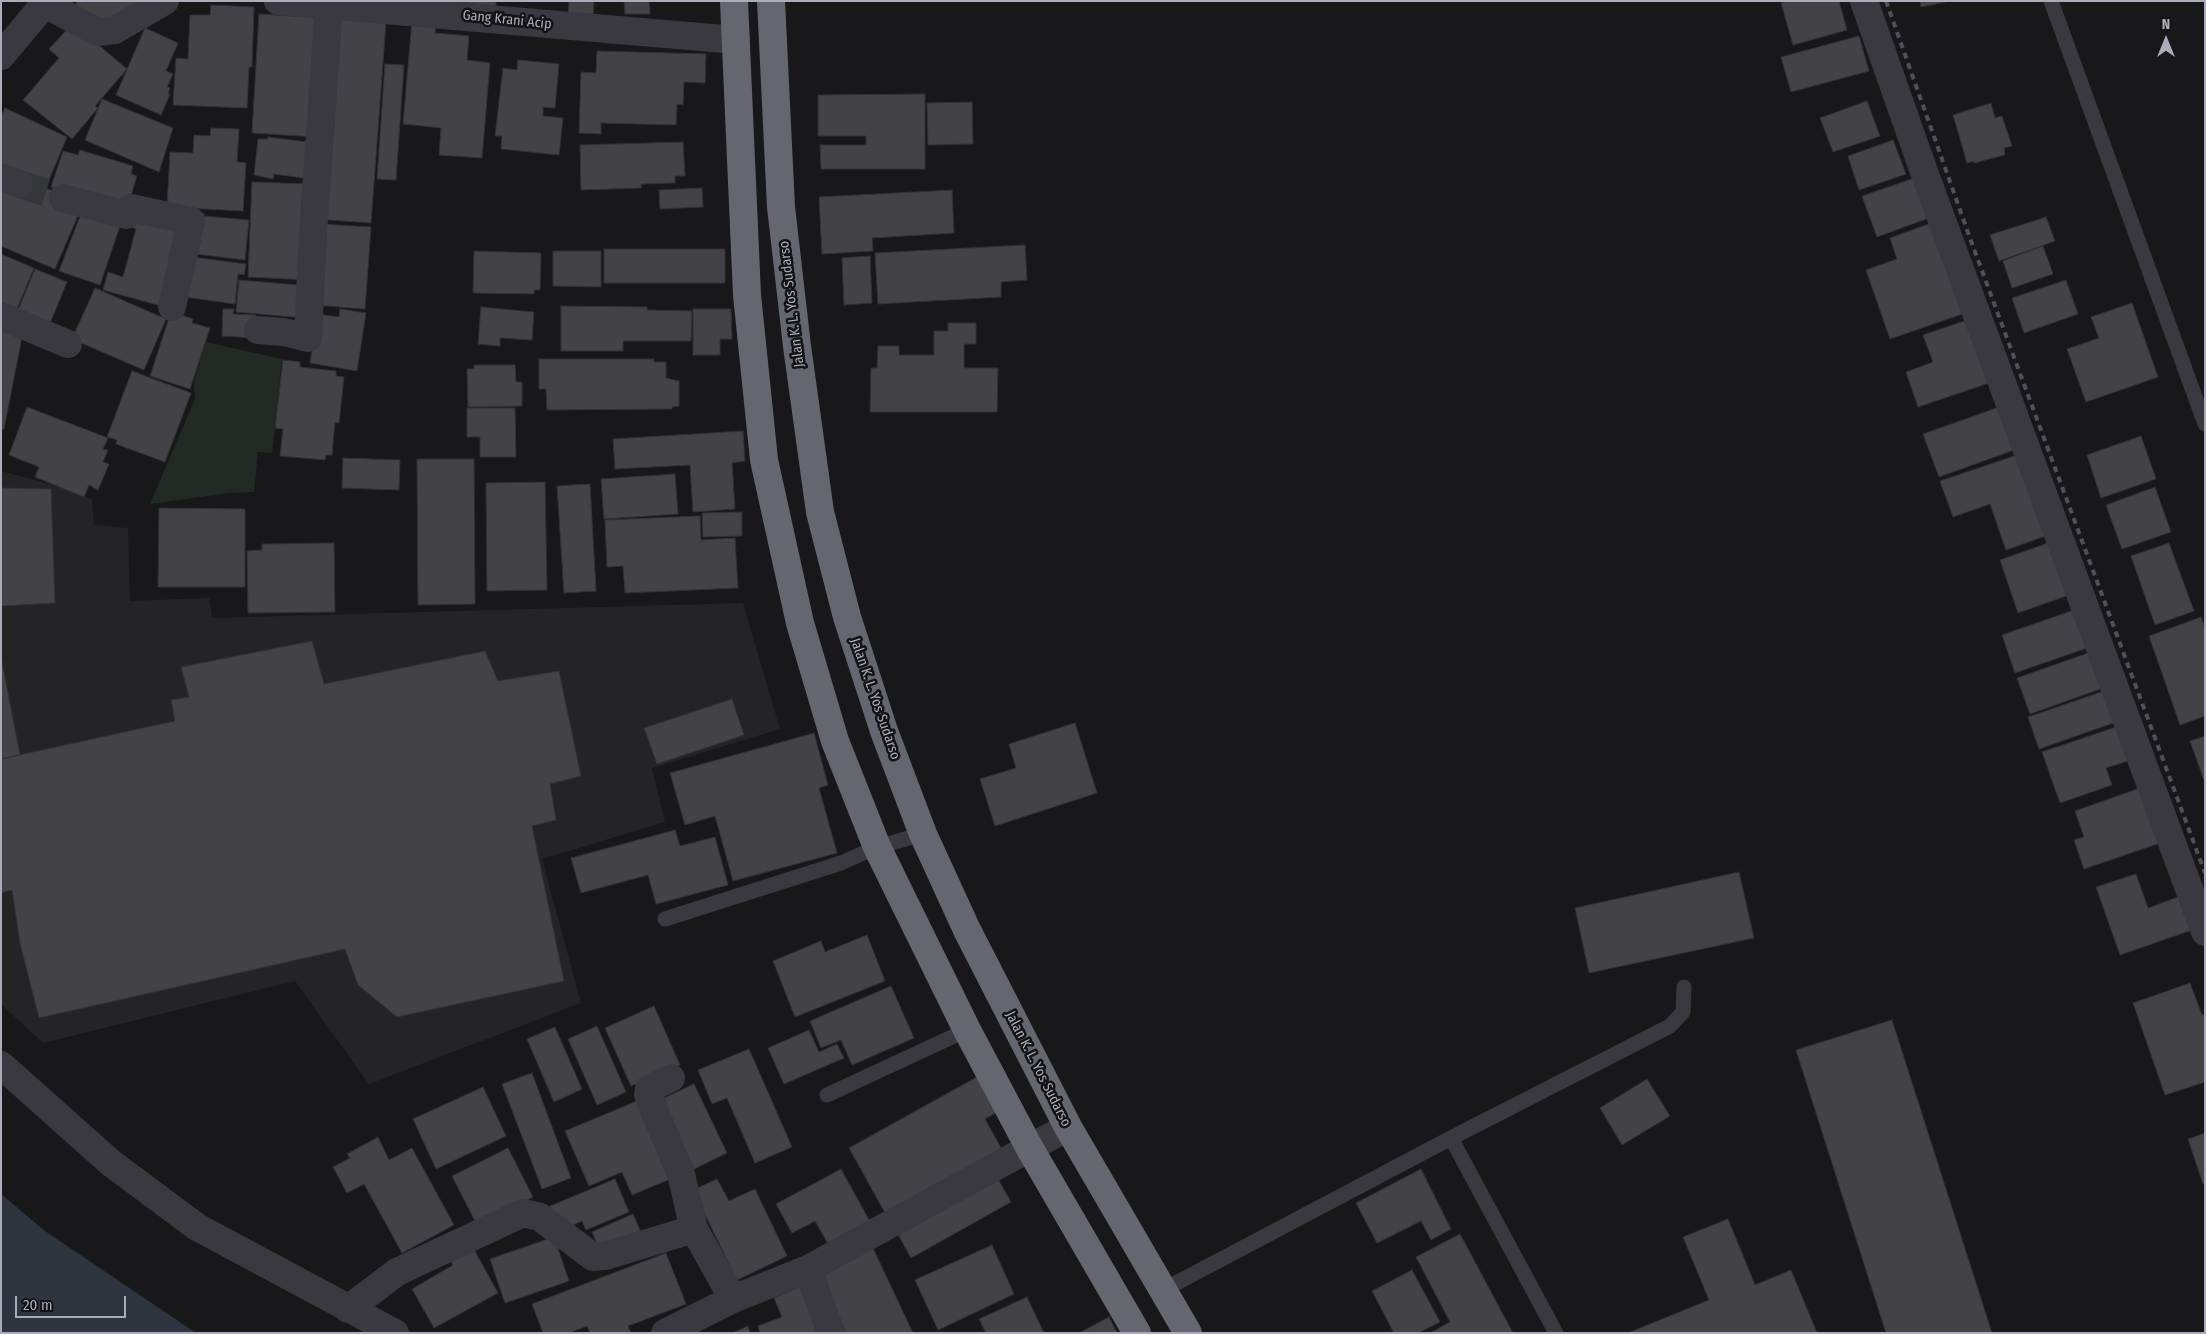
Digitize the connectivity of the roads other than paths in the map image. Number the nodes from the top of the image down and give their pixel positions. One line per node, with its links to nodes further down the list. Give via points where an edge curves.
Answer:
1 (165, 1): 7 (street, via 115,30 98,32)
2 (278, 1): 8 (street, Gang Krani Acip)
3 (734, 1): 9 (highway)
4 (771, 1): 17 (highway, Jalan K. L. Yos Sudarso, via 780,207 820,512 850,627 884,731)
5 (1864, 1): 20 (street, via 1926,178)
6 (2051, 1): 16 (lane)
7 (46, 3): 10 (street)
8 (329, 6): 9 (street, Gang Krani Acip); 14 (street, via 308,338)
9 (736, 40): 18 (highway, via 747,295 764,460 800,623 835,741)
10 (1, 56)
11 (63, 198): 12 (street, via 126,215 131,208 191,220)
12 (172, 307)
13 (1, 316): 15 (street)
14 (258, 330)
15 (68, 344)
16 (2205, 424)
17 (923, 834): 18 (lane); 26 (highway, Jalan K. L. Yos Sudarso)
18 (877, 847): 19 (lane, via 841,862); 22 (highway)
19 (665, 919)
20 (2205, 932)
21 (1684, 987): 27 (lane, via 1683,1012 1670,1026)
22 (967, 1030): 25 (lane); 28 (highway)
23 (1, 1066): 33 (street, via 112,1163 198,1227)
24 (671, 1078): 29 (street, via 649,1089 648,1094 681,1174)
25 (827, 1095)
26 (1068, 1128): 28 (street); 31 (highway, Jalan K. L. Yos Sudarso)
27 (1451, 1138): 31 (lane); 39 (lane)
28 (1029, 1147): 30 (street); 37 (highway)
29 (694, 1228): 32 (street); 33 (street, via 593,1257 540,1217 523,1213 397,1272)
30 (808, 1269): 32 (street); 36 (street)
31 (1163, 1290): 38 (highway, Jalan K. L. Yos Sudarso)
32 (734, 1299): 35 (street)
33 (348, 1309): 34 (street)
34 (395, 1333)
35 (665, 1333)
36 (831, 1333)
37 (1136, 1333)
38 (1188, 1333)
39 (1556, 1333)

